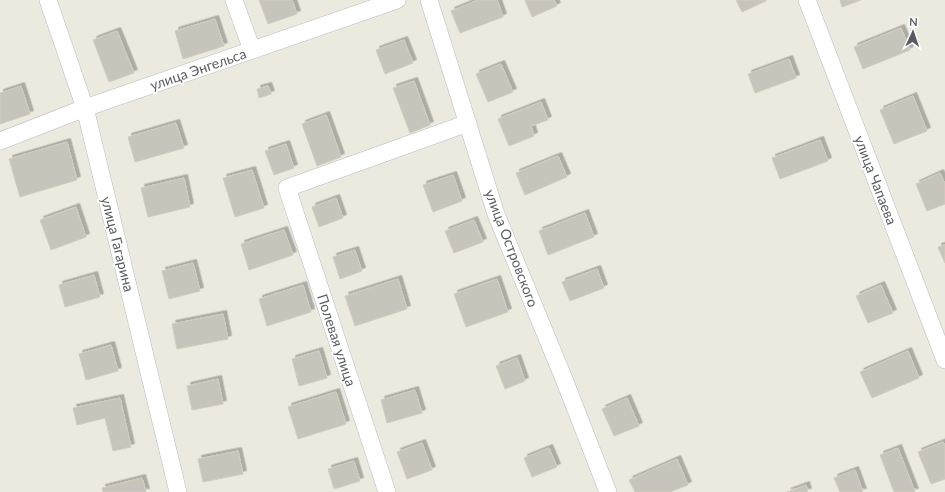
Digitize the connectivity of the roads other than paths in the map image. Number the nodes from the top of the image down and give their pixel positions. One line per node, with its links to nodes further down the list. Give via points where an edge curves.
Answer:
1 (48, 0): 7 (street, улица Гагарина)
2 (234, 0): 6 (street)
3 (397, 0): 6 (street, улица Энгельса)
4 (429, 0): 8 (street, улица Островского)
5 (806, 0): 10 (street, улица Чапаева)
6 (252, 50): 7 (street, улица Энгельса)
7 (85, 108): 9 (street, улица Энгельса); 11 (street, улица Гагарина)
8 (468, 123): 12 (street, Полевая улица, via 287,188); 13 (street, улица Островского, via 496,214)
9 (0, 141)
10 (945, 360)
11 (178, 492)
12 (387, 492)
13 (608, 492)

